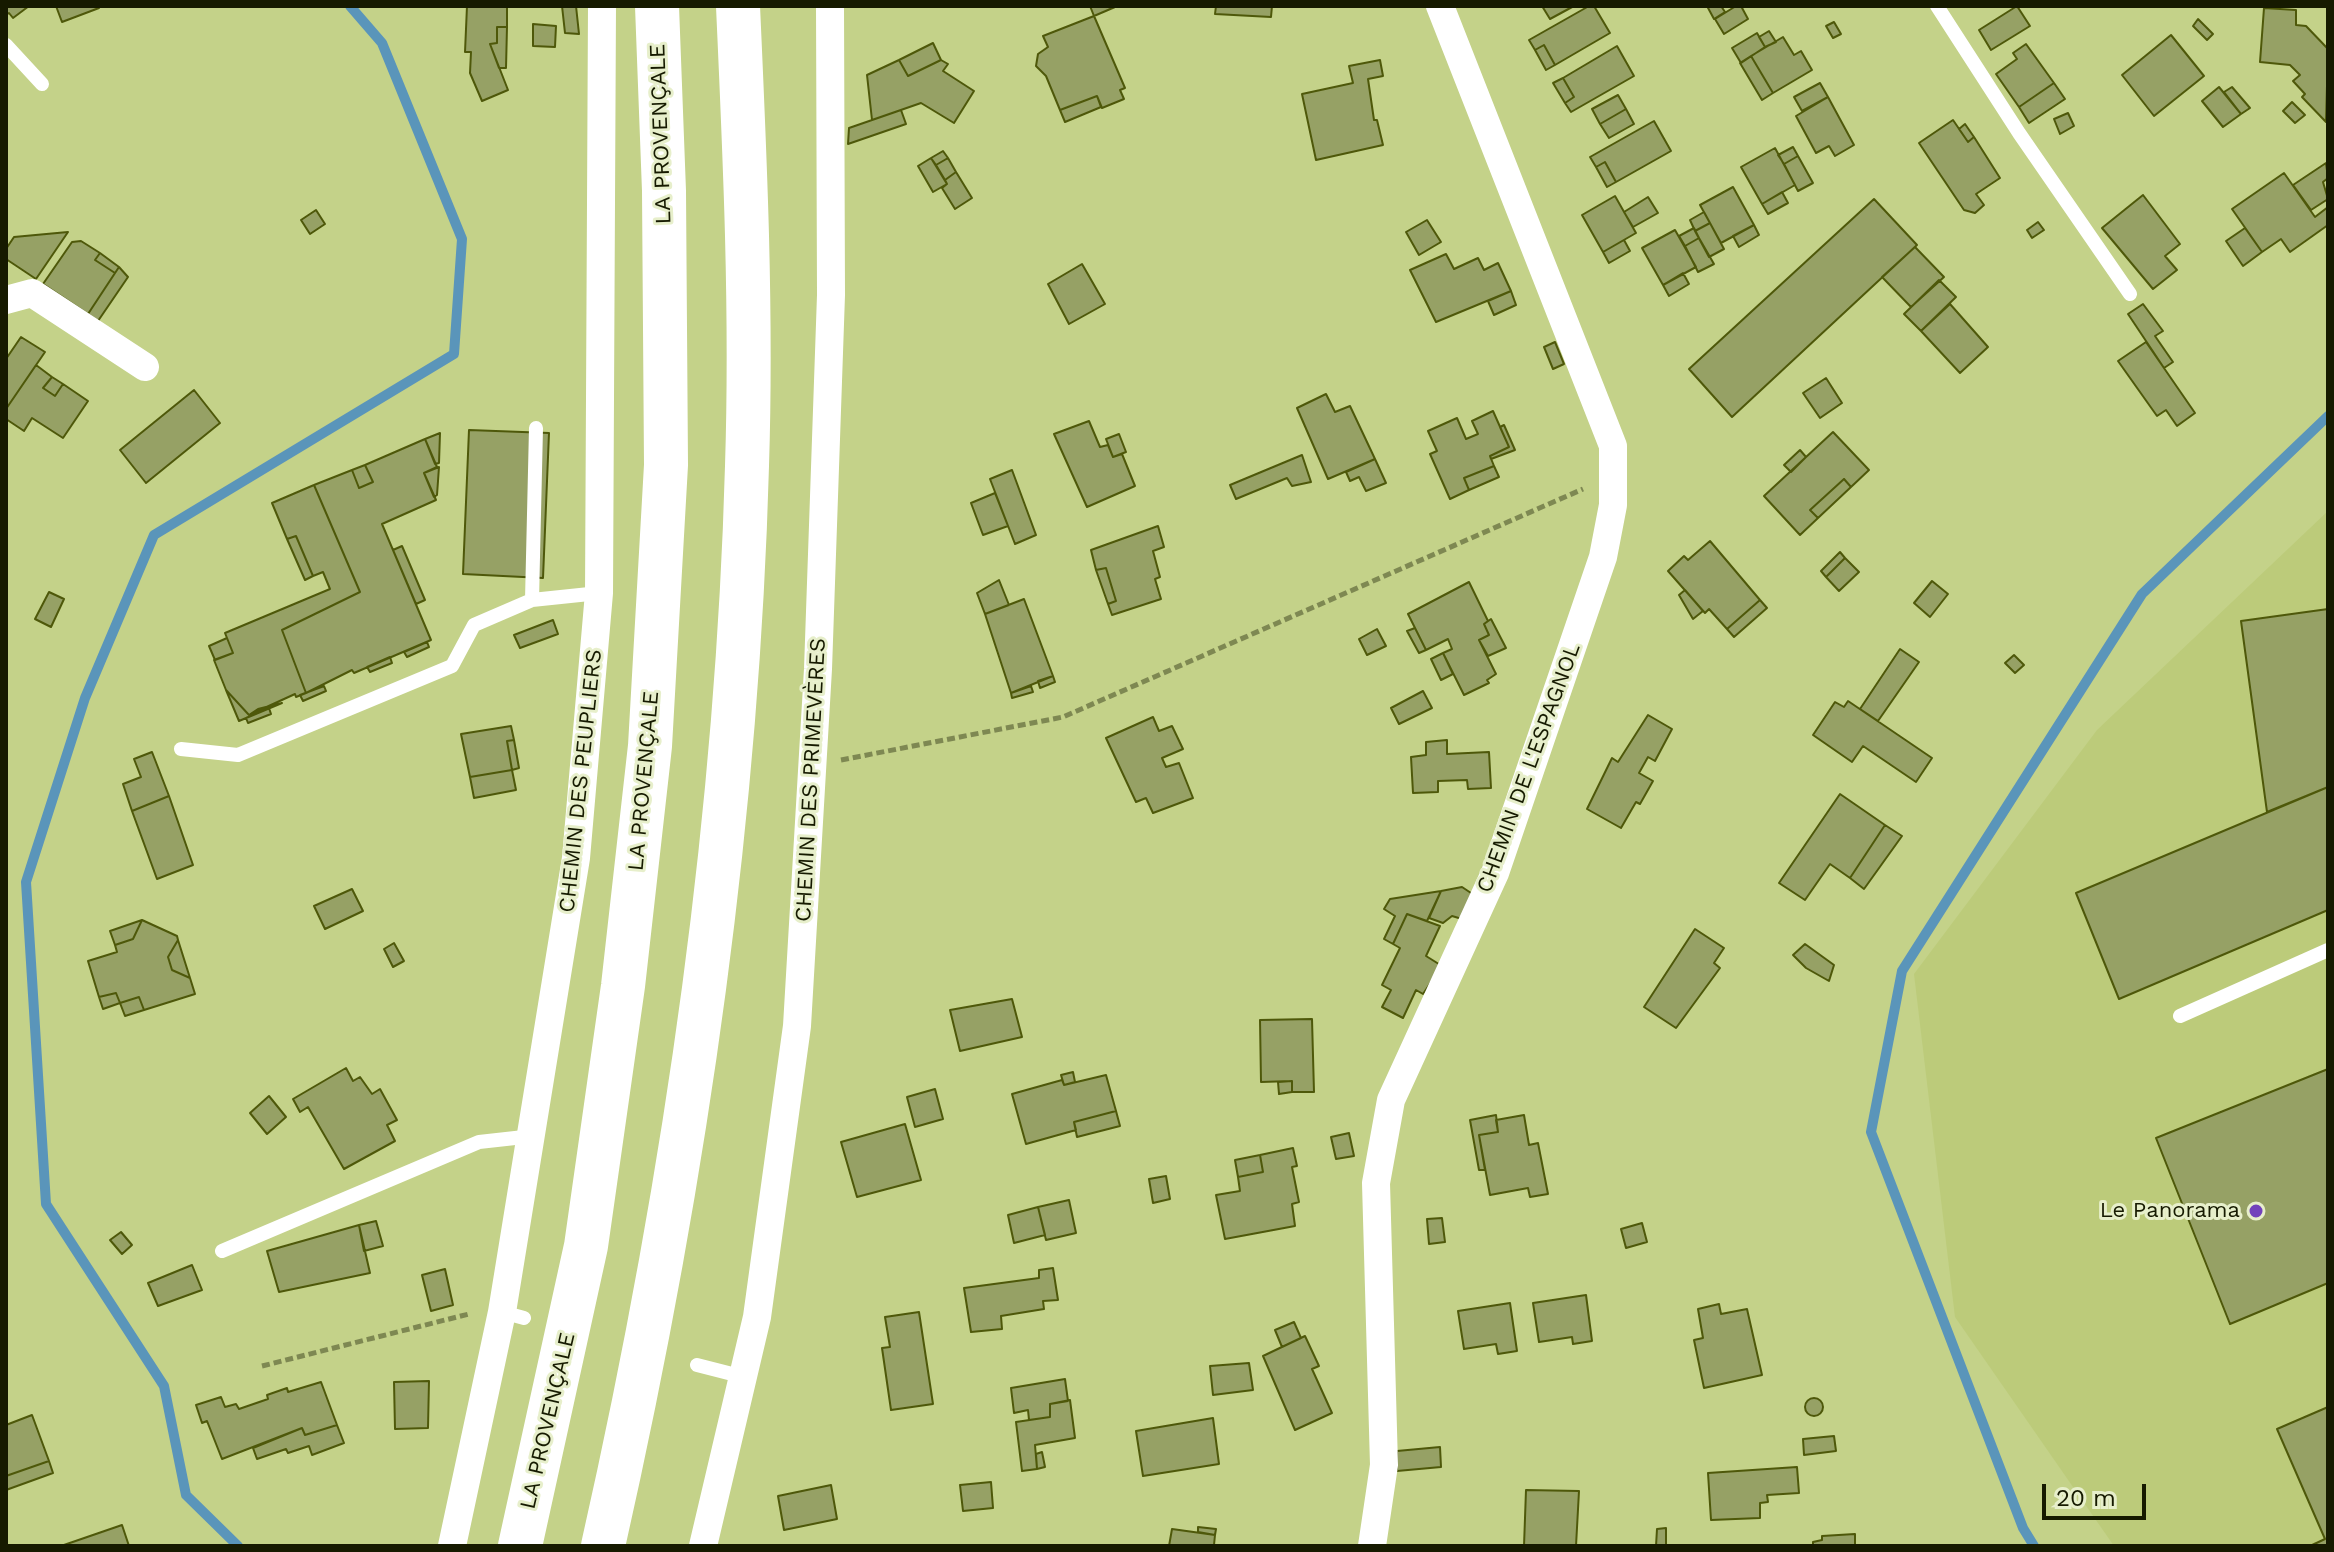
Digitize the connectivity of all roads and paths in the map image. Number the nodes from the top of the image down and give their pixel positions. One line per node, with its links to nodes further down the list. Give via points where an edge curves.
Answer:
1 (602, 6): 14 (street, CHEMIN DES PEUPLIERS)
2 (657, 6): 27 (highway, LA PROVENÇALE, via 666,465 650,746 586,1246)
3 (738, 6): 28 (highway, via 747,196 747,466 731,735 672,1213)
4 (830, 6): 17 (street, CHEMIN DES PRIMEVÈRES, via 831,295)
5 (1440, 6): 13 (street, CHEMIN DE L'ESPAGNOL, via 1613,446)
6 (1937, 6): 9 (lane)
7 (6, 45): 8 (lane)
8 (42, 84)
9 (2130, 294)
10 (6, 300): 11 (street, via 32,293)
11 (145, 367)
12 (536, 428): 15 (lane)
13 (1614, 476): 17 (path, via 1063,717); 30 (street, CHEMIN DE L'ESPAGNOL, via 1603,557 1495,873 1391,1100 1376,1183 1384,1465)
14 (599, 593): 15 (lane); 20 (street, CHEMIN DES PEUPLIERS, via 576,858)
15 (532, 600): 16 (lane, via 474,625 452,666 238,755)
16 (181, 749)
17 (813, 765): 25 (street, CHEMIN DES PRIMEVÈRES, via 797,1026)
18 (2328, 950): 19 (lane)
19 (2180, 1016)
20 (533, 1136): 21 (lane, via 479,1142); 22 (street, CHEMIN DES PEUPLIERS)
21 (222, 1251)
22 (513, 1315): 24 (path, via 471,1313); 26 (street, CHEMIN DES PEUPLIERS)
23 (697, 1365): 25 (lane)
24 (262, 1366)
25 (744, 1377): 29 (street, CHEMIN DES PRIMEVÈRES)
26 (452, 1546)
27 (520, 1546)
28 (603, 1546)
29 (703, 1546)
30 (1372, 1546)

